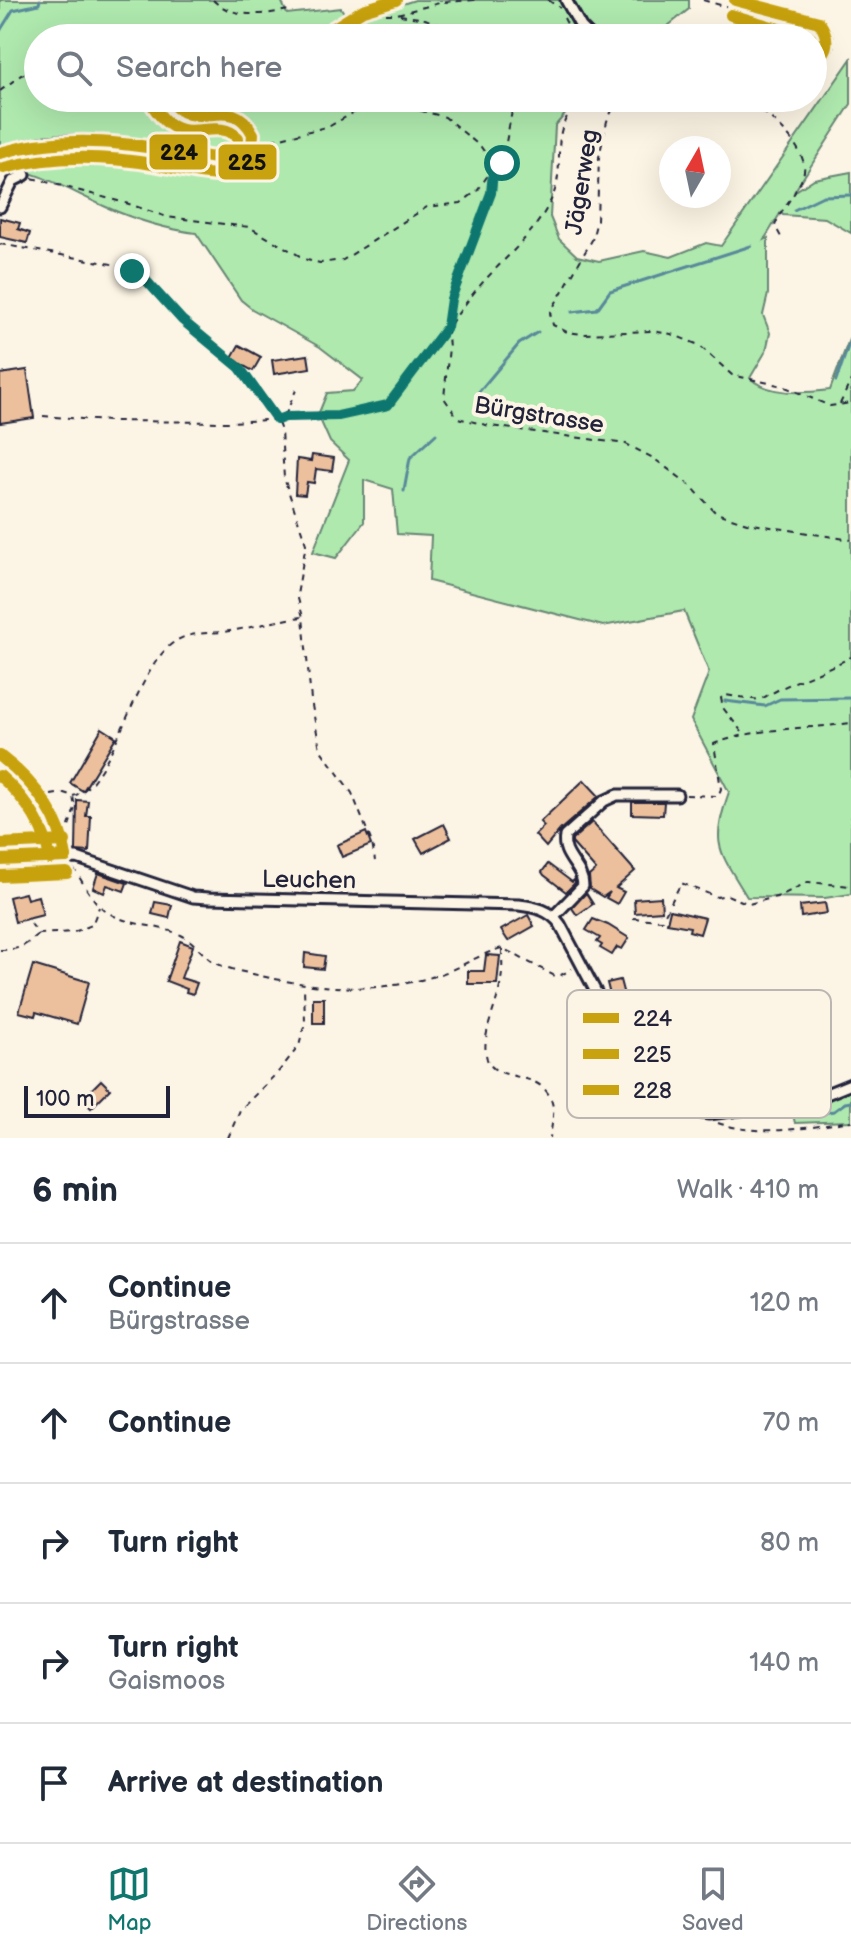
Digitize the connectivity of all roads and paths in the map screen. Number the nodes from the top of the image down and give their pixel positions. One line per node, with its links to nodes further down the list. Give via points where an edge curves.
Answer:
1 (213, 0): 8 (path, via 243,14)
2 (396, 0): 10 (street)
3 (475, 0): 11 (path, via 397,14)
4 (548, 0): 12 (path)
5 (566, 0): 13 (street)
6 (703, 0): 7 (path)
7 (733, 4): 15 (street)
8 (288, 10)
9 (759, 16): 14 (path)
10 (340, 24)
11 (438, 24)
12 (567, 24)
13 (579, 24)
14 (776, 24)
15 (821, 24)
16 (24, 74): 17 (path)
17 (0, 91)
18 (158, 112): 25 (street, via 174,128 193,133 229,129 238,138)
19 (354, 112): 25 (path, via 330,126)
20 (430, 112): 27 (path, via 457,125 481,147)
21 (512, 112): 27 (path, via 502,163)
22 (569, 112): 32 (path, via 559,133 556,186 546,210)
23 (611, 112): 36 (path, Jägerweg, via 599,157 592,240 550,313 553,325 583,334 671,334 699,345 732,375)
24 (764, 112): 30 (path, via 795,143 805,167 775,226)
25 (238, 149): 26 (street, via 220,159 72,140)
26 (0, 153)
27 (493, 172): 28 (path, via 461,203 427,207 343,260 320,263 249,227 167,217); 32 (path, Bürgstrasse, via 491,193 451,299)
28 (25, 175): 29 (street, via 13,181)
29 (0, 207)
30 (781, 237)
31 (0, 244): 39 (path, via 117,265 143,277 182,320 240,368)
32 (447, 327): 38 (path, via 388,405 338,416); 40 (path, Bürgstrasse, via 444,398 458,418 626,444 690,485 716,513)
33 (851, 380): 36 (path)
34 (296, 390): 38 (path)
35 (851, 403): 36 (path)
36 (839, 406)
37 (43, 416): 39 (path)
38 (285, 417): 39 (path)
39 (277, 420): 41 (path, via 284,478 306,544 297,595)
40 (851, 540)
41 (303, 617): 47 (path, via 195,634 169,645 87,789); 52 (path, via 320,749 352,793)
42 (851, 657): 44 (path, via 760,700 725,695 723,708)
43 (851, 723): 44 (path)
44 (743, 734): 46 (path, via 714,744 718,796)
45 (0, 756): 48 (street)
46 (677, 795): 55 (street, via 617,795 565,836 565,850 582,873 583,886)
47 (73, 796): 48 (path); 49 (path, via 75,808)
48 (42, 798): 49 (street)
49 (63, 839): 50 (street)
50 (66, 857): 51 (street, Leuchen); 54 (path); 55 (street, Leuchen, via 193,897 519,905)
51 (0, 860)
52 (375, 861)
53 (851, 886): 56 (path, via 808,882 749,904 681,883 662,920)
54 (99, 906): 58 (path, via 96,919 86,928); 62 (path, via 124,920 185,937 212,961)
55 (554, 916): 61 (street)
56 (633, 918)
57 (31, 924): 58 (path)
58 (39, 934): 60 (path, via 27,946)
59 (502, 948): 61 (path, via 555,976); 62 (path, via 407,984 346,989); 69 (path, via 501,982 486,1045 489,1065 544,1089 553,1109)
60 (0, 950)
61 (581, 964): 63 (street)
62 (303, 985): 68 (path, via 305,1023 299,1046 240,1110)
63 (595, 990)
64 (851, 1084): 65 (street)
65 (831, 1092)
66 (710, 1118): 67 (path, via 739,1130)
67 (851, 1121)
68 (228, 1138)
69 (550, 1138)

